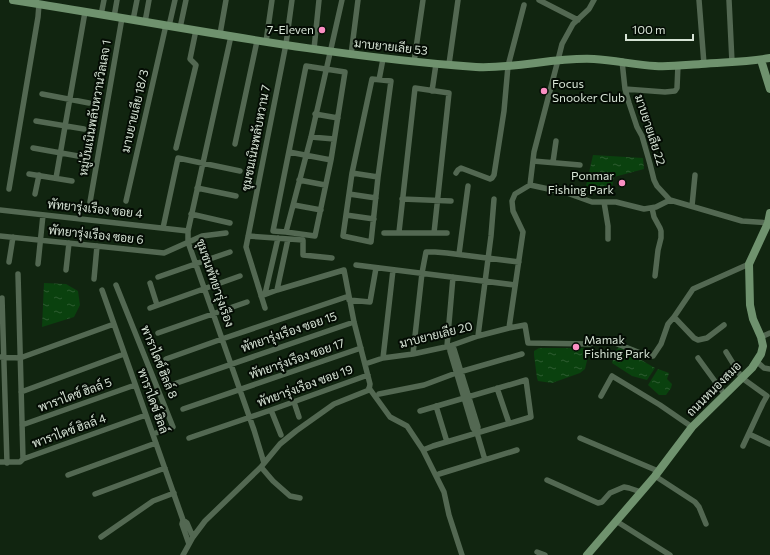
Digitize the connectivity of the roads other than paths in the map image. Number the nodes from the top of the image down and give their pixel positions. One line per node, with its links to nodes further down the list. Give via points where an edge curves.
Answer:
1 (13, 0): 20 (street, มาบยายเลีย 53)
2 (104, 0): 23 (street)
3 (117, 0): 24 (street, หมู่บ้นเนินพลับหวานวิลเลจ 1)
4 (137, 0): 25 (street)
5 (149, 0): 27 (street)
6 (175, 0): 28 (street, มาบยายเลีย 18/3)
7 (186, 0): 29 (street)
8 (226, 0): 31 (street)
9 (272, 0): 34 (street)
10 (292, 0): 35 (street, ชุมชนเนินพลับหวาน 7)
11 (319, 0): 36 (street)
12 (342, 0): 37 (street)
13 (358, 0): 38 (street)
14 (423, 0): 44 (street)
15 (458, 0): 47 (street)
16 (539, 0): 26 (street)
17 (594, 0): 26 (street)
18 (699, 0): 48 (street)
19 (729, 0): 45 (street)
20 (39, 3): 22 (street, มาบยายเลีย 53); 93 (street)
21 (524, 5): 50 (street)
22 (85, 12): 23 (street, มาบยายเลีย 53); 57 (street)
23 (101, 15): 24 (street, มาบยายเลีย 53)
24 (118, 18): 25 (street, มาบยายเลีย 53); 104 (street, หมู่บ้นเนินพลับหวานวิลเลจ 1)
25 (133, 20): 27 (street, มาบยายเลีย 53)
26 (578, 20): 41 (street, via 562,44)
27 (145, 22): 28 (street, มาบยายเลีย 53)
28 (167, 26): 29 (street, มาบยายเลีย 53); 102 (street, มาบยายเลีย 18/3)
29 (180, 28): 30 (street, มาบยายเลีย 53)
30 (196, 30): 31 (street, มาบยายเลีย 53); 69 (street, via 190,59 196,65)
31 (220, 34): 32 (street, มาบยายเลีย 53)
32 (231, 36): 33 (street, มาบยายเลีย 53); 77 (street, ชุมชนพัทยารุ่งเรือง)
33 (257, 40): 34 (street, มาบยายเลีย 53); 67 (street)
34 (266, 42): 35 (street, มาบยายเลีย 53)
35 (286, 44): 36 (street, มาบยายเลีย 53); 127 (street, ชุมชนเนินพลับหวาน 7)
36 (314, 49): 37 (street, มาบยายเลีย 53)
37 (330, 51): 38 (street, มาบยายเลีย 53); 51 (street)
38 (350, 54): 39 (street, มาบยายเลีย 53)
39 (384, 58): 44 (street, มาบยายเลีย 53); 52 (street)
40 (770, 58): 42 (street, มาบยายเลีย 53)
41 (558, 60): 43 (street, มาบยายเลีย 53); 50 (street, มาบยายเลีย 53); 75 (street)
42 (761, 60): 45 (street, มาบยายเลีย 53); 54 (street)
43 (622, 61): 49 (street, มาบยายเลีย 53, via 656,66); 53 (street, มาบยายเลีย 22)
44 (414, 62): 46 (street, มาบยายเลีย 53)
45 (732, 62): 48 (street, มาบยายเลีย 53)
46 (436, 64): 47 (street, มาบยายเลีย 53); 55 (street)
47 (449, 64): 50 (street, มาบยายเลีย 53)
48 (704, 64): 49 (street, มาบยายเลีย 53)
49 (678, 65): 53 (street, via 675,91)
50 (508, 66): 82 (street, via 494,175 490,179 461,168)
51 (326, 69): 59 (street); 60 (street, via 345,72); 71 (street, via 306,66)
52 (379, 80): 80 (street, via 372,79); 85 (street, via 391,81)
53 (625, 89): 101 (street, มาบยายเลีย 22, via 654,180)
54 (770, 89)
55 (432, 91): 98 (street, via 415,88); 100 (street, via 449,93)
56 (42, 94): 57 (street)
57 (70, 99): 58 (street); 62 (street)
58 (89, 102)
59 (315, 114): 60 (street); 64 (street)
60 (338, 118): 65 (street)
61 (36, 120): 62 (street)
62 (65, 126): 63 (street); 70 (street)
63 (84, 129)
64 (311, 137): 65 (street); 72 (street)
65 (334, 139): 74 (street)
66 (556, 141): 76 (street)
67 (236, 144)
68 (34, 148): 70 (street)
69 (176, 148)
70 (60, 152): 73 (street); 86 (street)
71 (289, 152): 72 (street); 120 (street, via 273,231)
72 (306, 155): 74 (street); 87 (street)
73 (78, 156)
74 (331, 160): 89 (street)
75 (533, 160): 76 (street); 90 (street)
76 (553, 162): 78 (street)
77 (203, 163): 79 (street); 92 (street, ชุมชนพัทยารุ่งเรือง); 118 (street, via 178,158)
78 (580, 165)
79 (240, 171)
80 (352, 173): 85 (street); 95 (street)
81 (29, 174): 84 (street)
82 (456, 174)
83 (695, 174): 107 (street)
84 (39, 176): 86 (street); 94 (street)
85 (378, 177): 97 (street)
86 (56, 178): 88 (street)
87 (299, 180): 89 (street); 106 (street)
88 (72, 181)
89 (325, 185): 110 (street)
90 (530, 185): 105 (street, via 567,193 592,202); 141 (street, via 515,194 512,201 513,211 523,232)
91 (468, 186): 137 (street)
92 (197, 188): 96 (street); 112 (street, ชุมชนพัทยารุ่งเรือง)
93 (9, 189)
94 (35, 194)
95 (349, 194): 97 (street); 114 (street)
96 (236, 196)
97 (376, 198): 115 (street)
98 (402, 199): 100 (street); 122 (street)
99 (494, 199): 139 (street)
100 (437, 200): 103 (street); 124 (street)
101 (670, 200): 107 (street); 108 (street)
102 (126, 201)
103 (451, 201)
104 (90, 202)
105 (604, 202): 108 (street); 131 (street)
106 (294, 205): 110 (street); 120 (street)
107 (692, 206): 117 (street, via 742,221)
108 (652, 208): 152 (street, via 661,231)
109 (0, 210): 113 (street, พัทยารุ่งเรือง ซอย 4)
110 (321, 210): 120 (street, via 315,236)
111 (770, 213): 117 (street, ถนนหนองสมอ)
112 (191, 214): 116 (street); 119 (street, ชุมชนพัทยารุ่งเรือง)
113 (43, 215): 118 (street, พัทยารุ่งเรือง ซอย 4); 132 (street)
114 (346, 215): 115 (street); 115 (street, via 343,236 371,242)
115 (374, 219)
116 (230, 223)
117 (769, 223): 144 (street, ถนนหนองสมอ)
118 (163, 228): 119 (street, พัทยารุ่งเรือง ซอย 4)
119 (188, 230): 133 (street, ชุมชนพัทยารุ่งเรือง)
120 (286, 232)
121 (384, 232): 122 (street)
122 (399, 232): 124 (street)
123 (226, 233): 133 (street, พัทยารุ่งเรือง ซอย 6, via 202,236)
124 (434, 233): 125 (street)
125 (447, 233)
126 (0, 236): 128 (street, พัทยารุ่งเรือง ซอย 6)
127 (248, 236): 129 (street); 163 (street, ชุมชนเนินพลับหวาน 7, via 246,247)
128 (13, 237): 132 (street, พัทยารุ่งเรือง ซอย 6); 140 (street)
129 (278, 238): 130 (street); 163 (street)
130 (288, 239): 138 (street, via 303,240 303,255); 162 (street)
131 (608, 239)
132 (40, 240): 134 (street, พัทยารุ่งเรือง ซอย 6); 143 (street)
133 (188, 242): 135 (street, พัทยารุ่งเรือง ซอย 6, via 164,253); 142 (street, ชุมชนพัทยารุ่งเรือง)
134 (69, 243): 135 (street, พัทยารุ่งเรือง ซอย 6); 147 (street)
135 (97, 246): 155 (street)
136 (230, 252): 142 (street)
137 (459, 254): 139 (street); 149 (street, via 426,252)
138 (332, 258)
139 (488, 258): 141 (street); 156 (street)
140 (10, 262)
141 (519, 262): 159 (street)
142 (196, 263): 153 (street); 160 (street, ชุมชนพัทยารุ่งเรือง)
143 (38, 264)
144 (749, 264): 171 (street, via 693,289); 179 (street, ถนนหนองสมอ, via 750,305)
145 (356, 265): 146 (street)
146 (376, 268): 148 (street); 165 (street, via 370,302)
147 (66, 270)
148 (393, 270): 149 (street); 189 (street)
149 (422, 273): 154 (street); 185 (street)
150 (18, 274): 188 (street)
151 (240, 276): 160 (street)
152 (655, 276)
153 (158, 277)
154 (453, 278): 156 (street); 181 (street)
155 (94, 279)
156 (485, 282): 159 (street); 178 (street)
157 (150, 283): 167 (street)
158 (116, 285): 221 (street, พาราไดซ์ ฮิลล์ 8, via 173,427)
159 (515, 285): 175 (street)
160 (204, 288): 167 (street); 170 (street, ชุมชนพัทยารุ่งเรือง)
161 (102, 290): 173 (street, พาราไดซ์ ฮิลล์)
162 (277, 290): 163 (street); 165 (street, via 344,270)
163 (263, 295): 169 (street, ชุมชนเนินพลับหวาน 7)
164 (2, 298): 187 (street)
165 (349, 298): 172 (street); 180 (street)
166 (247, 302): 170 (street)
167 (157, 305): 168 (street)
168 (150, 308)
169 (265, 308)
170 (213, 314): 176 (street); 180 (street, ชุมชนพัทยารุ่งเรือง)
171 (674, 317): 174 (street, via 698,340 707,338); 175 (street, มาบยายเลีย 20, via 653,356 604,340 588,344 528,344 525,325)
172 (354, 322): 182 (street); 193 (street, พัทยารุ่งเรือง ซอย 15)
173 (114, 324): 184 (street, พาราไดซ์ ฮิลล์); 188 (street)
174 (724, 325)
175 (509, 328): 178 (street, มาบยายเลีย 20)
176 (158, 333)
177 (770, 333): 179 (street)
178 (478, 336): 181 (street, มาบยายเลีย 20)
179 (761, 337): 192 (street, ถนนหนองสมอ, via 763,346)
180 (222, 339): 191 (street); 193 (street, ชุมชนพัทยารุ่งเรือง)
181 (449, 346): 185 (street, มาบยายเลีย 20); 196 (street, via 454,349)
182 (361, 348): 194 (street); 203 (street, พัทยารุ่งเรือง ซอย 17)
183 (726, 352): 198 (street)
184 (124, 354): 200 (street, พาราไดซ์ ฮิลล์); 204 (street)
185 (413, 354): 189 (street, มาบยายเลีย 20)
186 (522, 354): 196 (street)
187 (2, 356): 188 (street); 235 (street)
188 (20, 358): 204 (street)
189 (383, 358): 194 (street, มาบยายเลีย 20)
190 (698, 358): 206 (street)
191 (166, 359)
192 (756, 361): 195 (street, via 764,368); 198 (street, ถนนหนองสมอ)
193 (231, 364): 199 (street, พัทยารุ่งเรือง ซอย 15); 203 (street, ชุมชนพัทยารุ่งเรือง)
194 (365, 364): 197 (street)
195 (770, 369)
196 (459, 372): 205 (street, via 424,385); 208 (street)
197 (368, 375): 201 (street); 209 (street, พัทยารุ่งเรือง ซอย 19)
198 (742, 378): 206 (street, ถนนหนองสมอ); 222 (street, via 767,396)
199 (174, 384)
200 (135, 385): 214 (street, พาราไดซ์ ฮิลล์); 218 (street, พาราไดซ์ ฮิลล์ 5)
201 (369, 388): 230 (street, via 390,417 407,426); 236 (street, via 366,392 334,404 314,417 280,444)
202 (497, 388): 208 (street); 217 (street); 217 (street, via 526,380 531,417)
203 (240, 390): 211 (street, พัทยารุ่งเรือง ซอย 17); 216 (street, ชุมชนพัทยารุ่งเรือง)
204 (21, 392): 218 (street)
205 (379, 394)
206 (725, 395): 219 (street, ถนนหนองสมอ)
207 (601, 396): 219 (street, via 612,376)
208 (466, 397): 210 (street); 220 (street, via 478,427)
209 (294, 402): 212 (street, พัทยารุ่งเรือง ซอย 19); 215 (street)
210 (436, 406): 213 (street); 227 (street)
211 (183, 409)
212 (271, 410): 216 (street, พัทยารุ่งเรือง ซอย 19); 223 (street)
213 (420, 411)
214 (146, 415): 221 (street, พาราไดซ์ ฮิลล์); 232 (street, พาราไดซ์ ฮิลล์ 4)
215 (299, 417)
216 (250, 418): 224 (street, พัทยารุ่งเรือง ซอย 19); 236 (street, ชุมชนพัทยารุ่งเรือง)
217 (509, 423): 220 (street)
218 (22, 425): 232 (street)
219 (692, 427): 239 (street, ถนนหนองสมอ)
220 (477, 433): 227 (street); 233 (street)
221 (153, 434): 226 (street, พาราไดซ์ ฮิลล์)
222 (749, 434): 228 (street); 229 (street)
223 (281, 435)
224 (189, 438)
225 (580, 438): 239 (street)
226 (156, 442): 237 (street, พาราไดซ์ ฮิลล์); 240 (street)
227 (448, 442): 230 (street)
228 (770, 444)
229 (743, 446)
230 (423, 450): 254 (street, via 444,492)
231 (517, 450): 233 (street)
232 (23, 459): 235 (street, พาราไดซ์ ฮิลล์ 4, via 20,462)
233 (485, 460): 238 (street)
234 (0, 462): 235 (street, พาราไดซ์ ฮิลล์ 4)
235 (7, 462)
236 (262, 466): 245 (street, via 273,481 290,496); 250 (street, via 204,522)
237 (165, 468): 243 (street, พาราไดซ์ ฮิลล์); 244 (street)
238 (439, 474)
239 (656, 474): 242 (street, ถนนหนองสมอ); 248 (street, via 695,502)
240 (68, 475)
241 (546, 480): 242 (street, via 597,503 624,487)
242 (640, 492): 247 (street, ถนนหนองสมอ)
243 (174, 493): 246 (street, พาราไดซ์ ฮิลล์); 249 (street, via 153,501)
244 (95, 494)
245 (300, 498)
246 (184, 520): 250 (street, พาราไดซ์ ฮิลล์); 251 (street, พาราไดซ์ ฮิลล์, via 182,524)
247 (616, 521): 256 (street, ถนนหนองสมอ); 257 (street)
248 (706, 524)
249 (101, 537)
250 (193, 537): 251 (street)
251 (189, 544): 253 (street)
252 (537, 552): 255 (street)
253 (183, 555)
254 (462, 555)
255 (545, 555)
256 (587, 555)
257 (670, 555)

